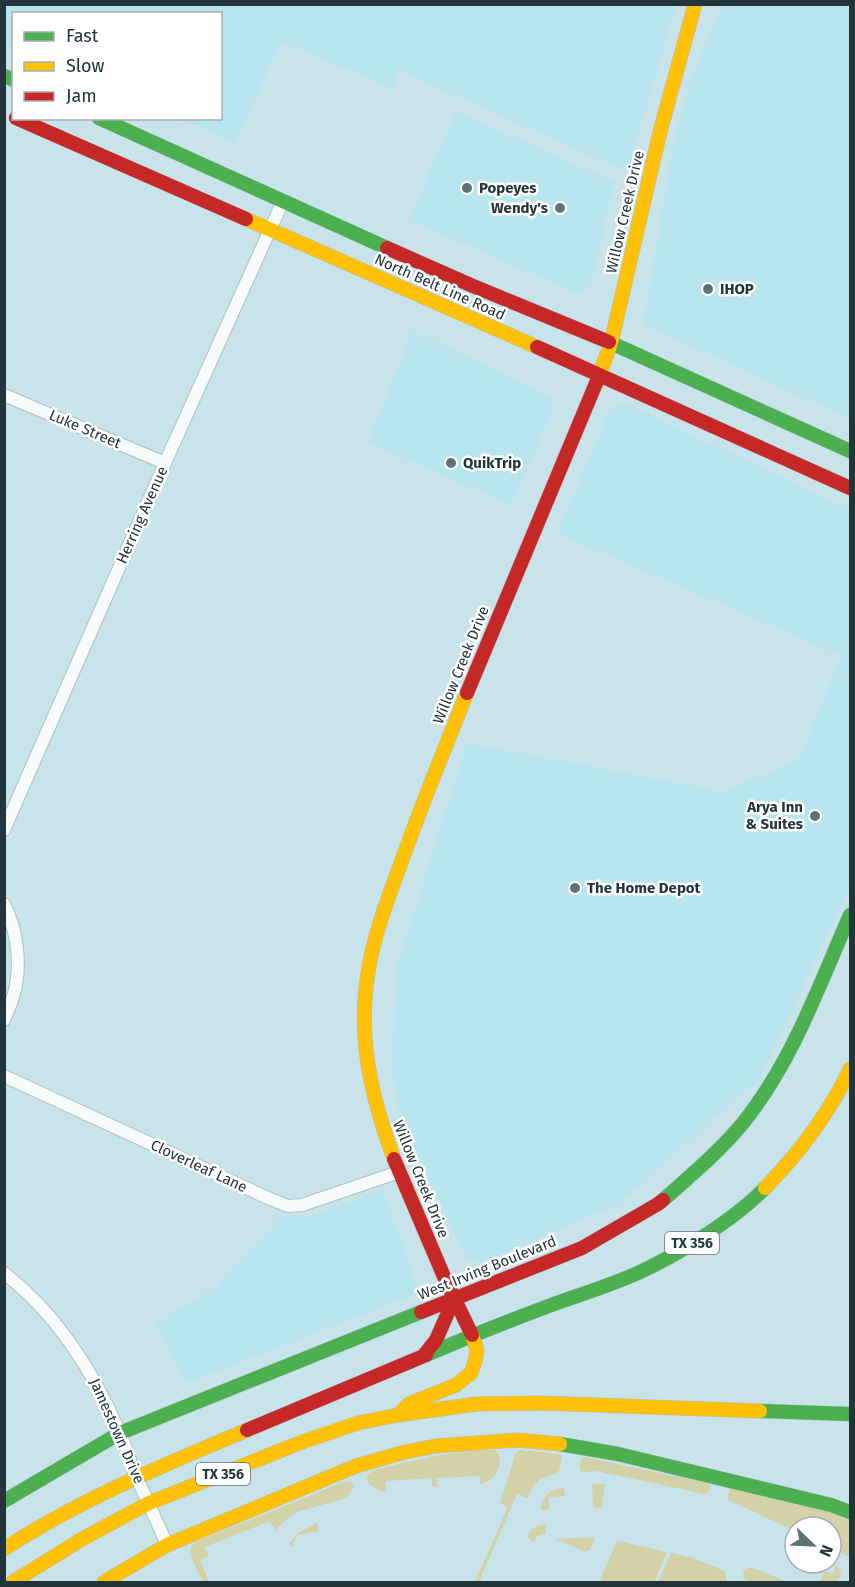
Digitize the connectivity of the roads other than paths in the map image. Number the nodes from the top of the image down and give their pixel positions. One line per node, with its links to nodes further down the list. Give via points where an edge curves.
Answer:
1 (695, 4): 6 (main road, Willow Creek Drive, via 660,132)
2 (20, 120): 5 (main road, North Belt Line Road)
3 (103, 120): 4 (main road, North Belt Line Road)
4 (283, 201): 5 (street, Herring Avenue); 6 (main road, North Belt Line Road)
5 (270, 230): 7 (main road, North Belt Line Road); 10 (street, Herring Avenue)
6 (611, 343): 7 (main road, Willow Creek Drive); 9 (main road, North Belt Line Road)
7 (600, 375): 11 (main road, North Belt Line Road); 18 (main road, Willow Creek Drive, via 473,677 375,936 365,1000 367,1061 381,1124)
8 (4, 395): 10 (street, Luke Street)
9 (850, 451)
10 (165, 463): 12 (street, Herring Avenue)
11 (850, 488)
12 (4, 830)
13 (4, 904): 15 (street, via 14,929 17,964 13,996)
14 (850, 915): 20 (main road, West Irving Boulevard, via 776,1076 715,1154 658,1204 582,1248)
15 (4, 1020)
16 (850, 1069): 21 (main road, TX 356, via 817,1127 789,1163 756,1197 718,1226 640,1272)
17 (4, 1076): 18 (street, Cloverleaf Lane, via 288,1206 308,1204)
18 (399, 1172): 20 (main road, Willow Creek Drive)
19 (4, 1273): 25 (street, Jamestown Drive, via 72,1343 99,1387)
20 (454, 1299): 21 (main road, Willow Creek Drive); 22 (main road, via 436,1340); 25 (main road, West Irving Boulevard)
21 (472, 1335): 22 (main road, TX 356); 24 (main road, via 477,1350 471,1373 456,1384 410,1404)
22 (423, 1356): 26 (main road, TX 356)
23 (850, 1414): 24 (main road, via 541,1403 476,1404)
24 (398, 1415): 28 (main road, TX 356, via 358,1423 302,1442)
25 (120, 1433): 26 (street, Jamestown Drive); 27 (main road, West Irving Boulevard)
26 (136, 1477): 28 (street, Jamestown Drive); 31 (main road, TX 356, via 50,1520)
27 (4, 1501)
28 (149, 1503): 30 (street, Jamestown Drive); 32 (main road, TX 356)
29 (850, 1512): 30 (main road, via 618,1454 517,1440 436,1446 364,1464)
30 (167, 1545): 33 (main road)
31 (4, 1549)
32 (13, 1582)
33 (104, 1582)

